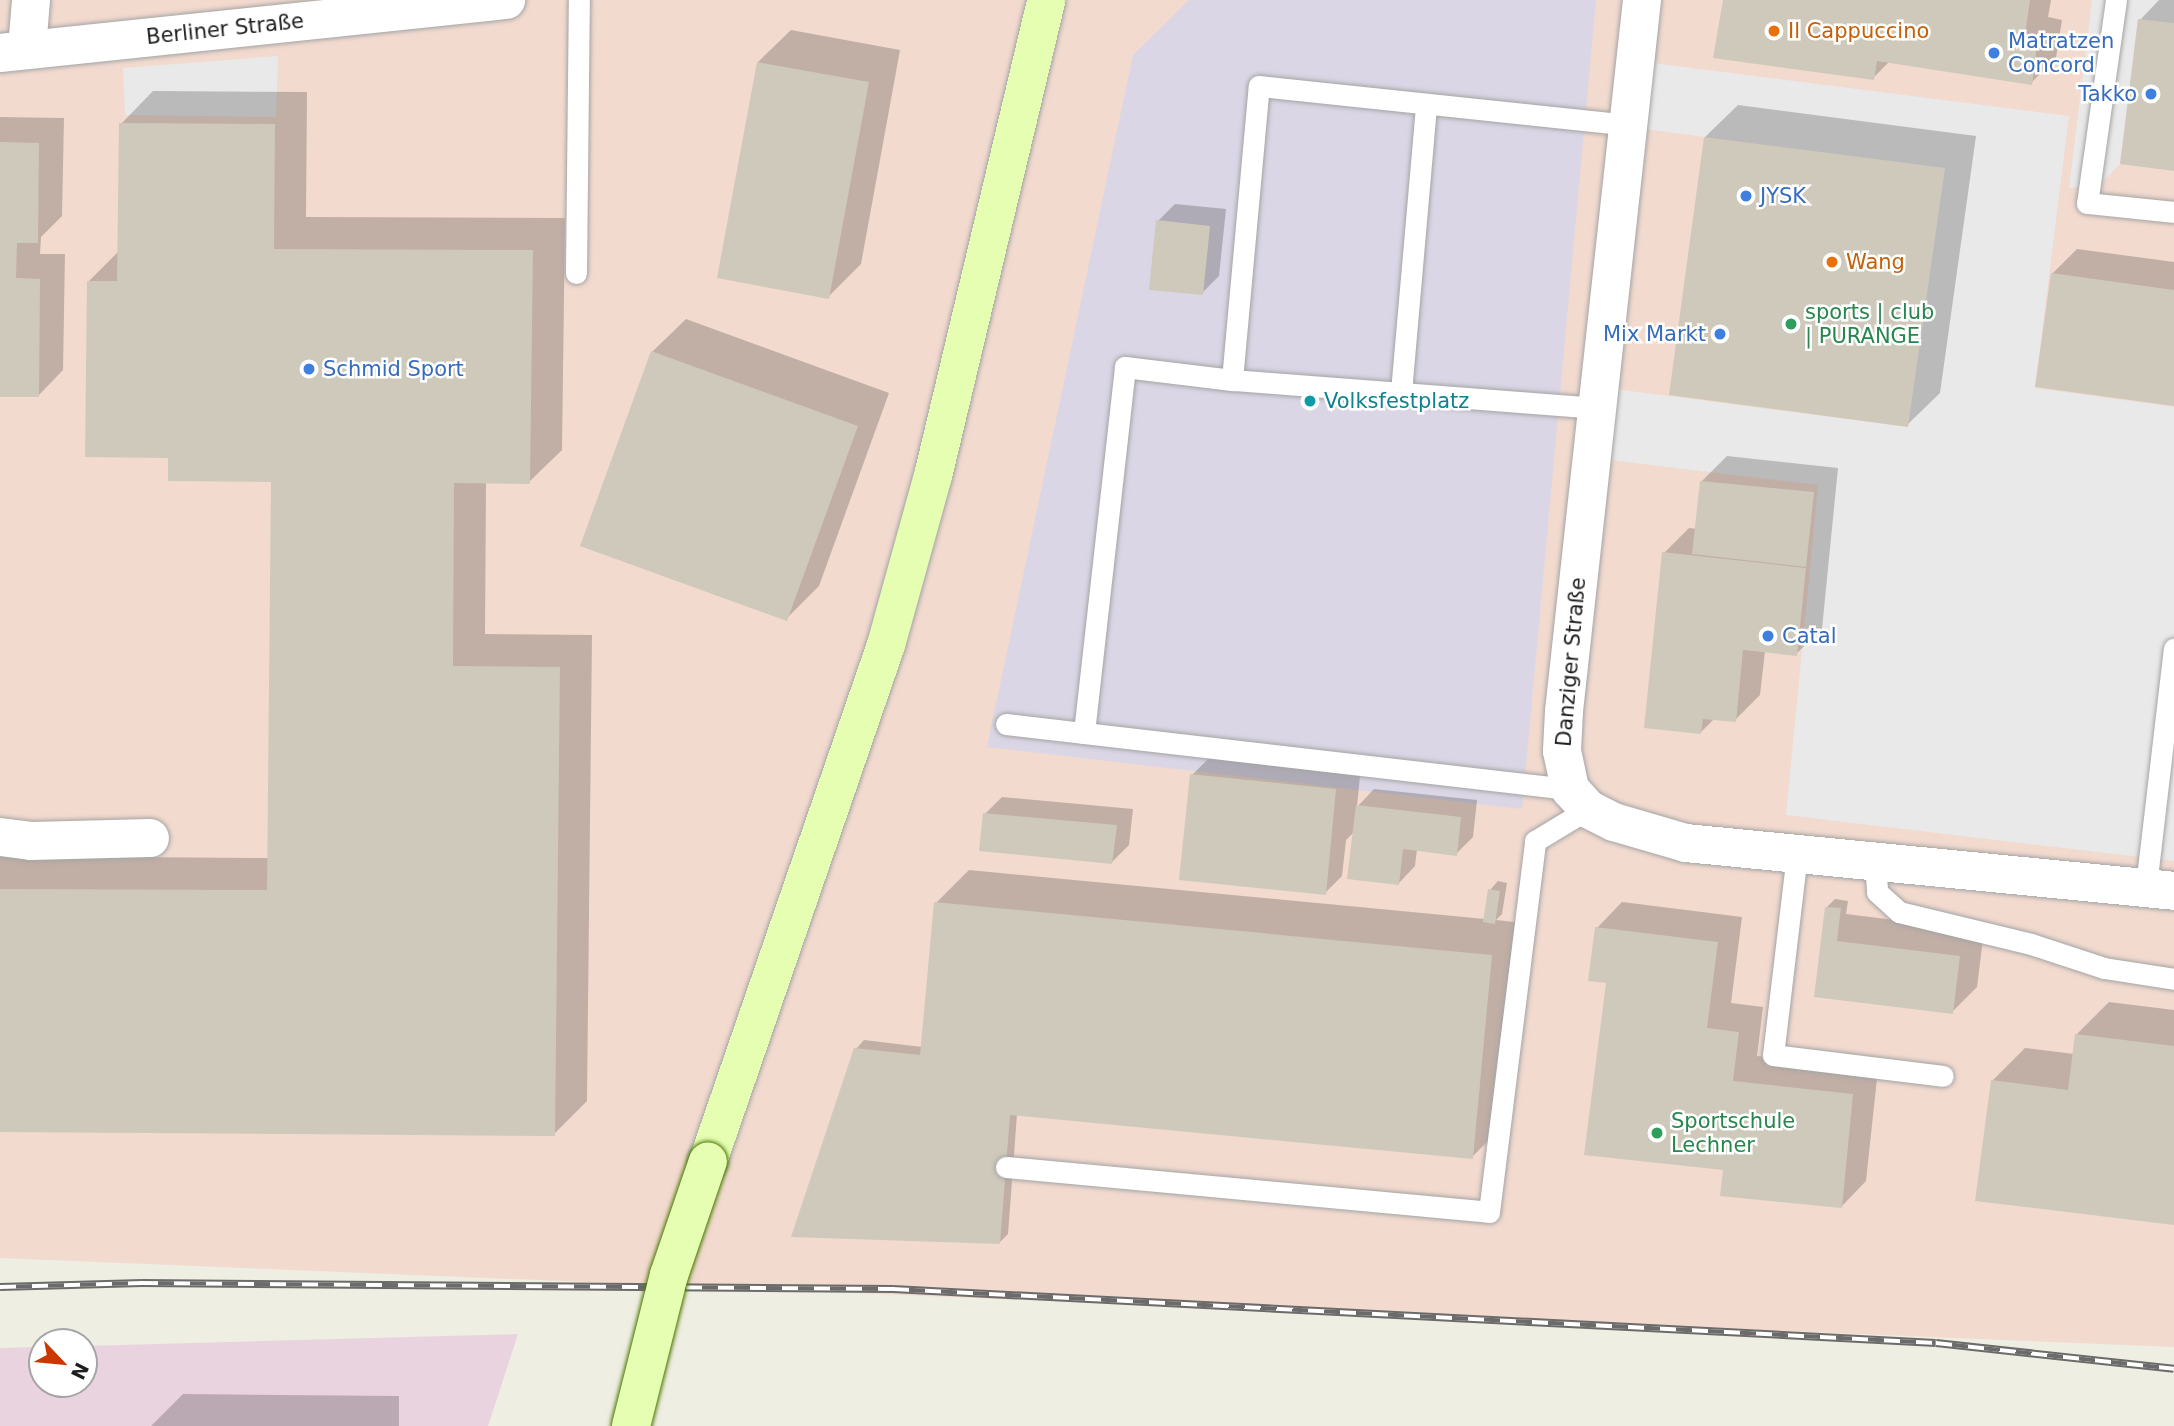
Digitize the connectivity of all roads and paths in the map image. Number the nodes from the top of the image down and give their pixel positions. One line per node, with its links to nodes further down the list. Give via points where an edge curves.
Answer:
1 (31, 0): 8 (street, Berliner Straße)
2 (506, 0): 7 (street, Berliner Straße)
3 (579, 0): 12 (lane)
4 (1046, 0): 28 (main road, bridge, via 933,476 886,645 669,1275)
5 (1642, 0): 10 (street, Danziger Straße)
6 (2116, 0): 11 (lane, via 2087,203)
7 (321, 10): 8 (street, Berliner Straße)
8 (13, 50)
9 (1426, 106): 10 (lane); 13 (lane, via 1259,86); 14 (lane)
10 (1630, 125): 15 (street, Danziger Straße)
11 (2174, 212)
12 (576, 273)
13 (1232, 380): 14 (lane); 18 (lane, via 1125,368)
14 (1401, 392): 15 (lane)
15 (1597, 408): 19 (street, Danziger Straße, via 1562,751)
16 (2174, 649): 24 (lane)
17 (1006, 724): 18 (lane)
18 (1084, 733): 19 (lane)
19 (1579, 799): 22 (street, via 1632,829 1686,843); 27 (lane, via 1535,841 1489,1212)
20 (0, 837): 21 (street, via 31,841)
21 (150, 838)
22 (1797, 854): 23 (street); 26 (lane, via 1773,1055)
23 (1875, 861): 24 (street); 25 (lane, via 1877,892 1899,912 2031,944 2104,968)
24 (2160, 889)
25 (2174, 979)
26 (1943, 1076)
27 (1006, 1167)
28 (631, 1426)

